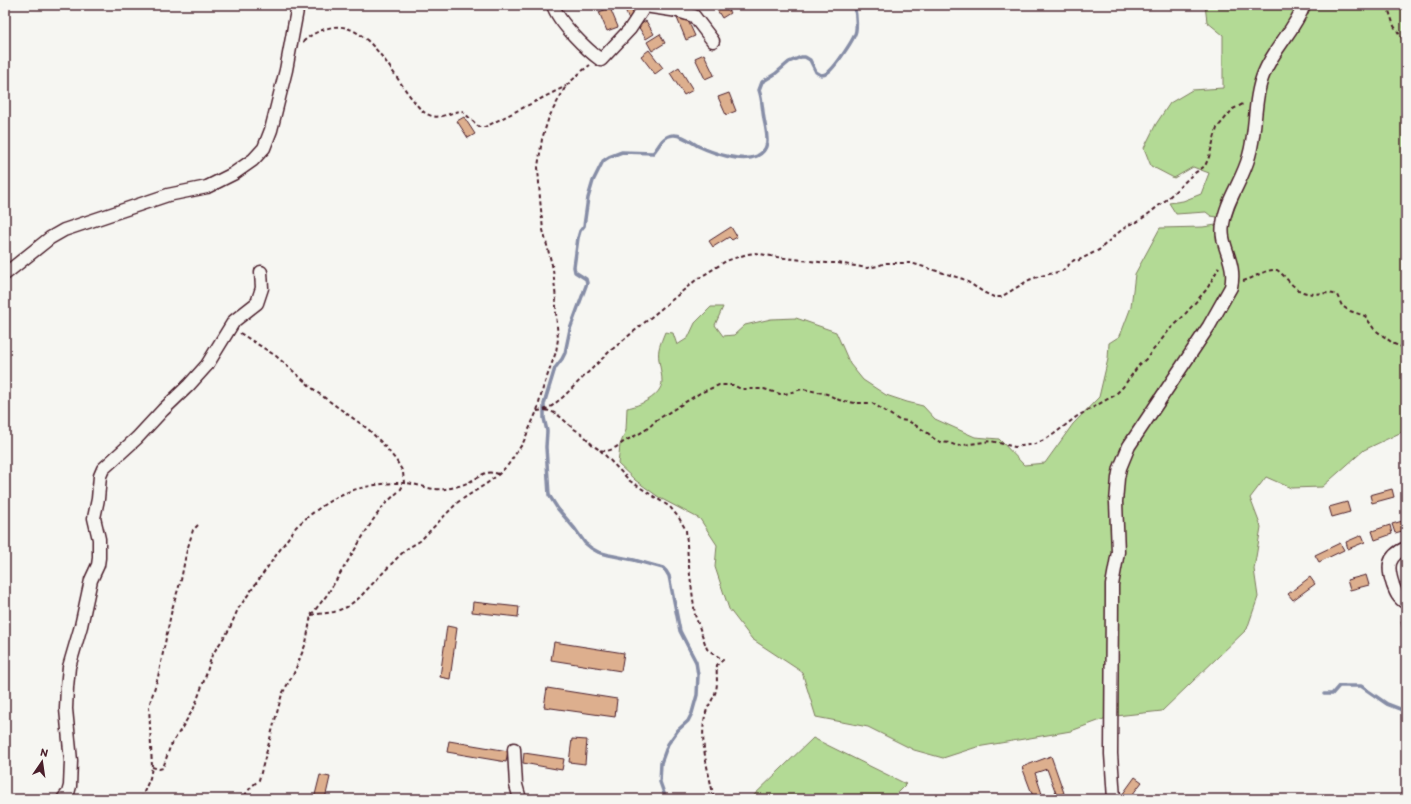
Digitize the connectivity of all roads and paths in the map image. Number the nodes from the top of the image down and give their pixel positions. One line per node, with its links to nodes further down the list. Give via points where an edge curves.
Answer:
1 (298, 5): 14 (street, via 271,130 264,148 254,160 233,174 207,186 168,195 64,230)
2 (553, 5): 9 (street, via 565,24 589,52)
3 (1304, 5): 11 (street, via 1290,33 1269,60)
4 (1386, 5): 7 (path, via 1394,26)
5 (645, 6): 6 (street, via 694,16); 9 (street, via 630,29)
6 (712, 41)
7 (1406, 44)
8 (299, 47): 10 (path, via 307,38 327,28 339,26 363,35 421,110 432,116 462,111 480,127)
9 (601, 60): 10 (path, via 591,64)
10 (566, 86): 19 (path, via 545,127 538,167 543,230 553,269 558,339)
11 (1258, 96): 12 (street, via 1250,154 1222,225 1223,240); 18 (path, via 1233,110 1217,128 1205,166 1147,215 1128,225 1099,250 1077,261 1074,260 1062,271 1037,277 1001,297 994,297 963,279 911,263 885,263 867,268 747,254 726,261 696,280 609,352 563,397)
12 (1229, 255): 15 (street); 20 (path, via 1207,289 1115,395 1035,444 1016,447 991,441 957,446 950,442 940,442 914,424 899,420 872,403 839,400 826,394 802,389 780,394 764,389 740,389 734,385 719,385 694,396 655,421 639,435 612,449)
13 (261, 272): 16 (street, via 262,288 257,303)
14 (5, 274)
15 (1232, 280): 17 (path, via 1240,282 1270,269 1277,270 1303,292 1337,295 1342,306 1365,316 1374,329 1402,347); 34 (street, via 1228,294 1209,326 1129,446 1120,468 1116,494 1118,552 1112,585 1111,754)
16 (231, 326): 22 (path, via 276,356 307,384 368,429 396,460 403,472); 29 (street, via 200,374 138,438 103,469 100,476 94,518 99,540 98,566 91,580 69,667 66,710 71,761 68,793)
17 (1406, 354)
18 (544, 410): 19 (path); 20 (path, via 558,414)
19 (537, 411): 21 (path, via 523,443)
20 (599, 449): 33 (path, via 630,481 670,507 686,530 695,615 707,649 723,660 717,666 716,690 705,717 704,731 704,746)
21 (500, 474): 22 (path, via 486,472 471,481 446,489 435,490); 26 (path, via 458,502 420,541 400,555 347,607 334,612)
22 (404, 483): 26 (path, via 384,505 327,595); 28 (path, via 377,484 336,497 296,527 238,609 229,630 212,655 194,708 170,747 162,768)
23 (198, 525): 28 (path, via 193,530 186,554 149,706)
24 (1406, 548): 25 (street, via 1398,552 1389,564 1397,595)
25 (1406, 603)
26 (311, 615): 31 (path, via 306,643 282,694 259,780)
27 (514, 749): 32 (street, via 516,785)
28 (152, 767): 30 (path)
29 (63, 799)
30 (141, 799)
31 (242, 799)
32 (520, 799)
33 (714, 799)
34 (1114, 799)

